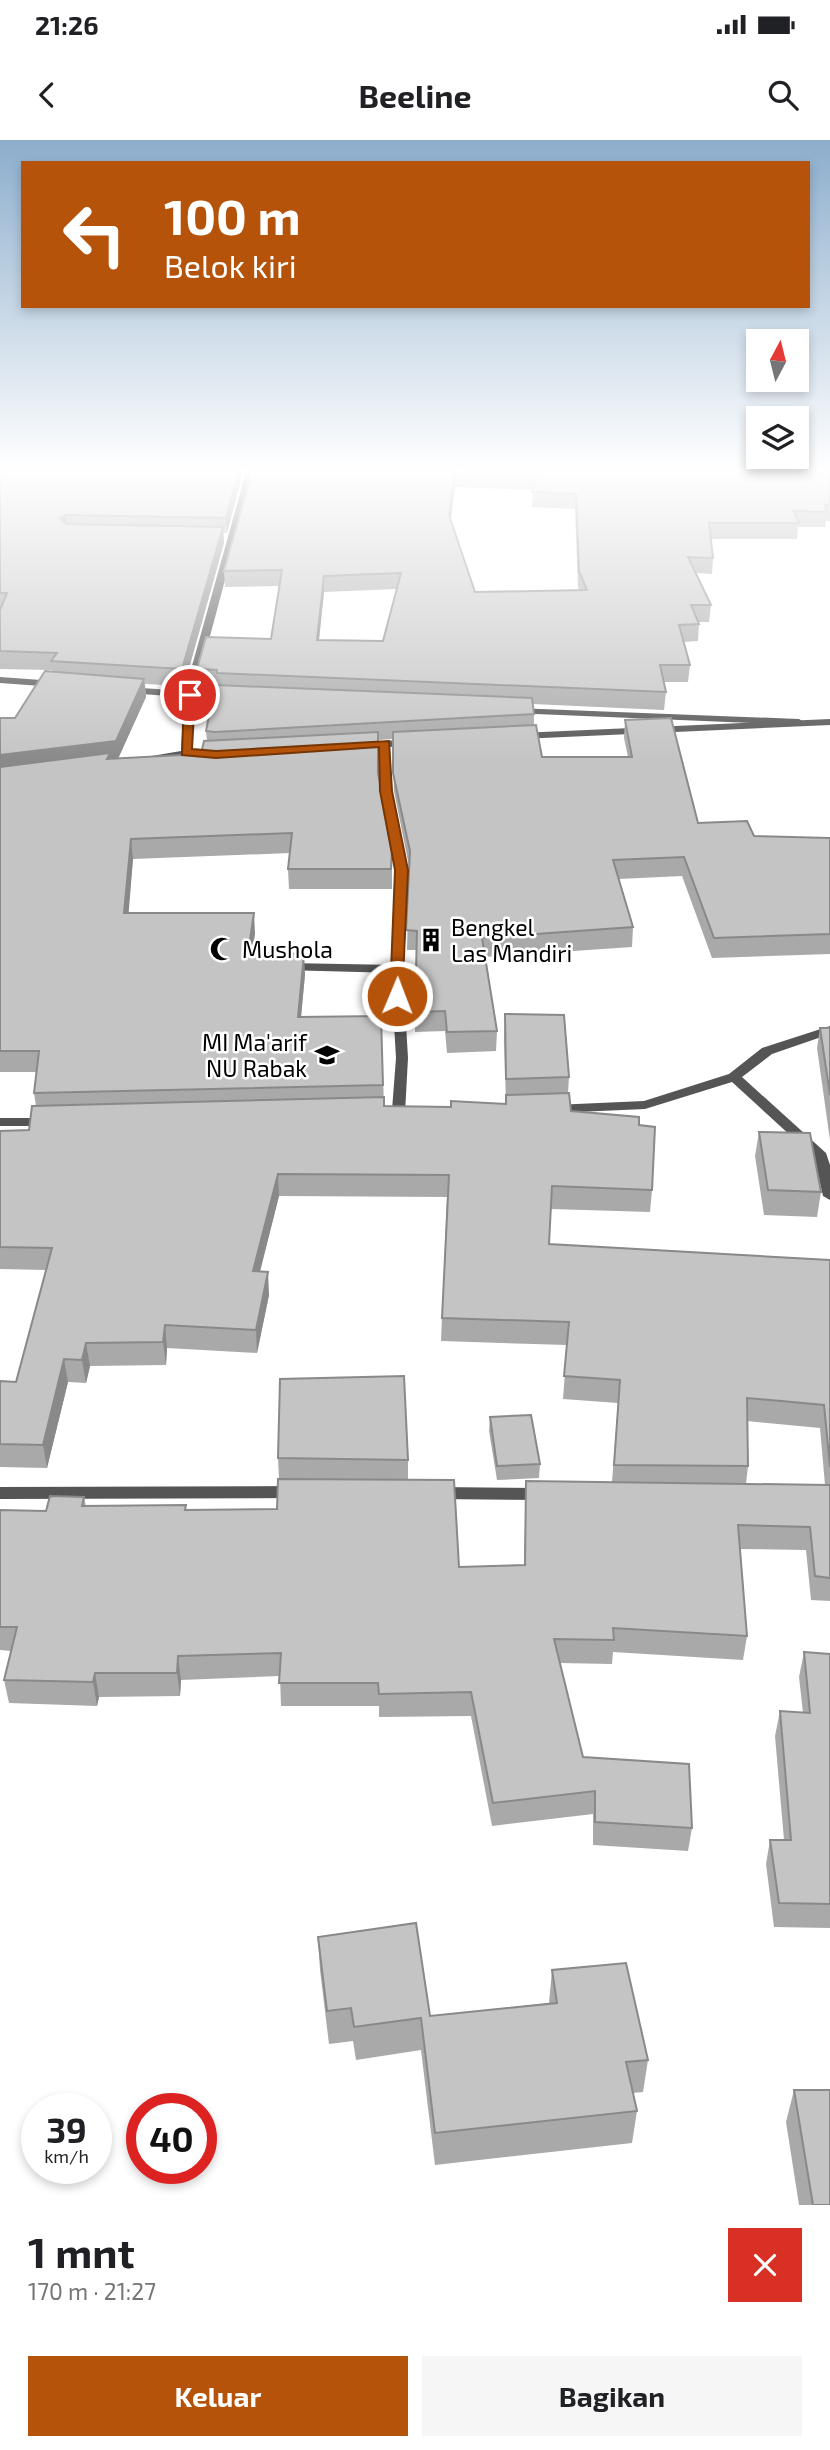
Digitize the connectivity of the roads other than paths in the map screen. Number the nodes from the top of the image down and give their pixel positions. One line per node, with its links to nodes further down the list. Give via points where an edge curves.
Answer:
1 (223, 568): 5 (street)
2 (0, 680): 3 (street)
3 (61, 685)
4 (112, 689): 5 (street)
5 (190, 695): 6 (street); 11 (street)
6 (244, 698)
7 (504, 710): 8 (street)
8 (826, 722): 9 (street)
9 (506, 737)
10 (425, 741): 15 (street, via 379,744 401,870)
11 (186, 752): 12 (street); 13 (street)
12 (229, 753)
13 (135, 762)
14 (278, 967): 15 (street)
15 (397, 969): 19 (street, via 404,1113)
16 (830, 1030): 17 (street, via 767,1051)
17 (734, 1077): 18 (street, via 645,1105); 22 (street, via 821,1156)
18 (533, 1110)
19 (372, 1114)
20 (0, 1122): 21 (street)
21 (55, 1122)
22 (830, 1196)
23 (0, 1493): 24 (street)
24 (314, 1493)
25 (411, 1493): 26 (street)
26 (564, 1494)

